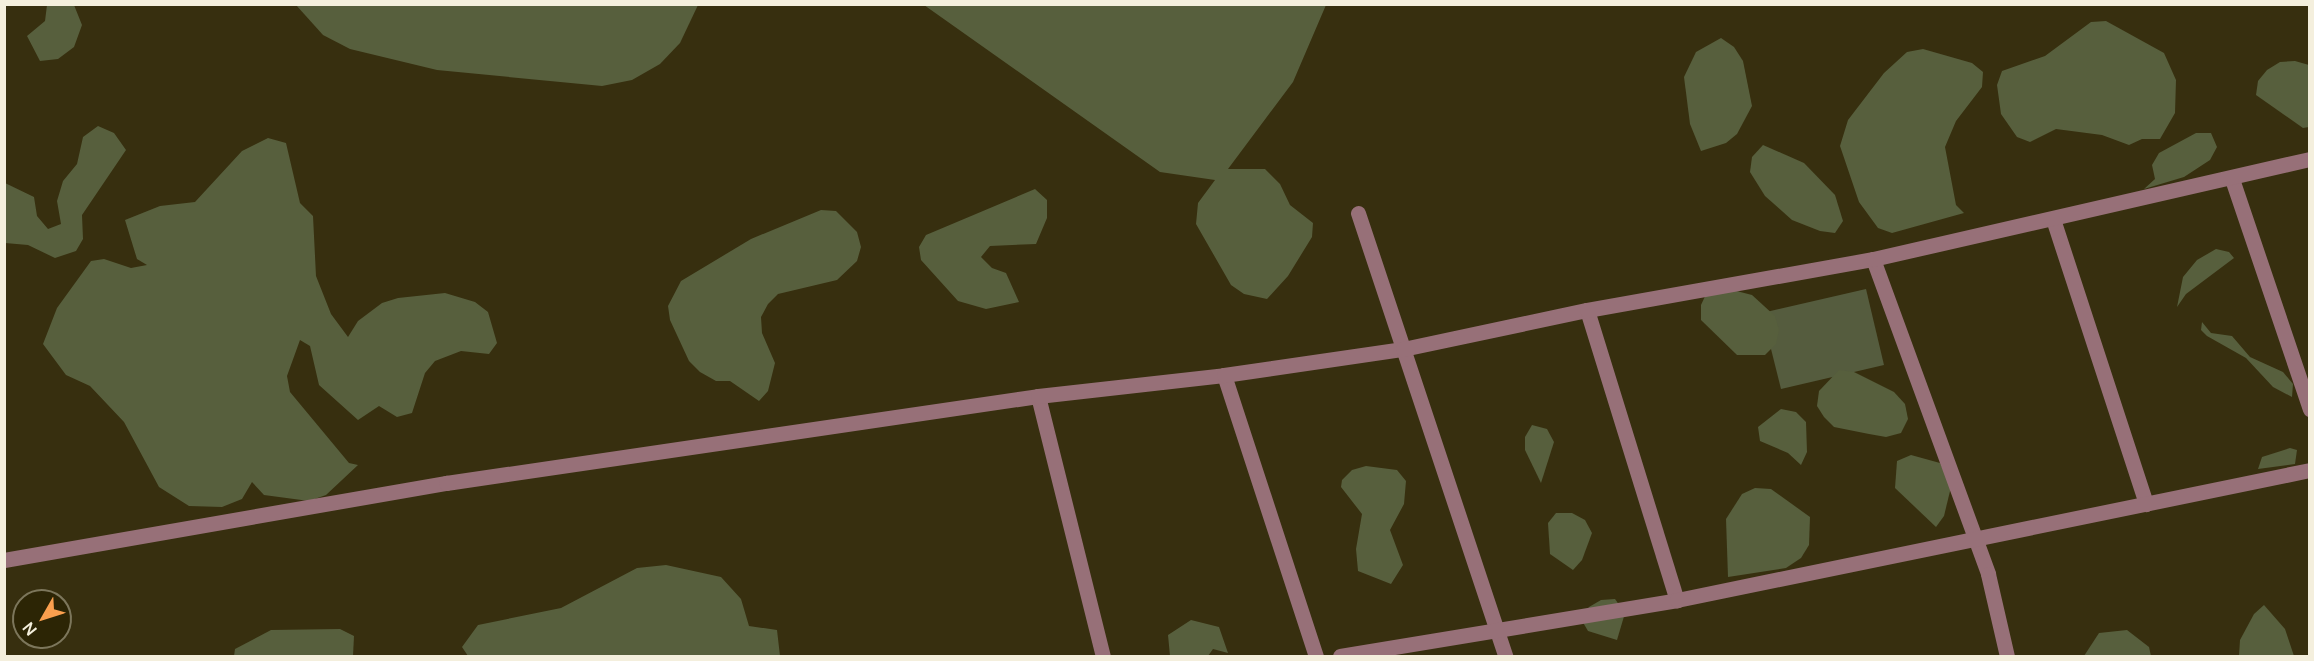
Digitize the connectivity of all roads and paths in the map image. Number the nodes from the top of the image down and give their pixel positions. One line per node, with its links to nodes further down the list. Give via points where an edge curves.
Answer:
1 (2310, 159): 2 (street)
2 (2232, 179): 4 (street); 10 (street)
3 (1358, 213): 7 (street)
4 (2053, 219): 5 (street); 12 (street)
5 (1873, 259): 6 (street); 13 (street)
6 (1587, 310): 7 (street); 15 (street)
7 (1403, 349): 8 (street); 16 (street)
8 (1224, 375): 9 (street); 18 (street)
9 (1038, 396): 14 (street, via 446,483); 17 (street)
10 (2310, 409)
11 (2310, 470): 12 (street)
12 (2146, 504): 13 (street)
13 (1976, 539): 15 (street); 21 (street)
14 (4, 560)
15 (1677, 600): 16 (street)
16 (1497, 631): 19 (street); 20 (street)
17 (1103, 657)
18 (1316, 657)
19 (1340, 657)
20 (1505, 657)
21 (2007, 657)

